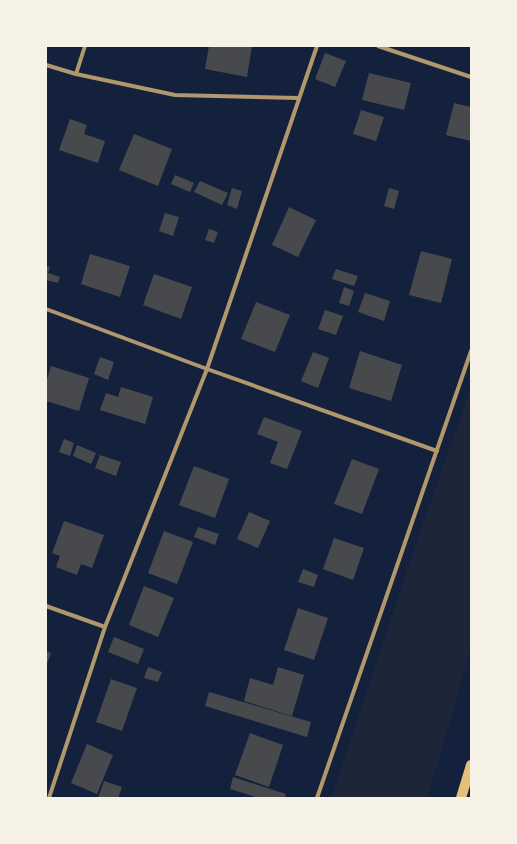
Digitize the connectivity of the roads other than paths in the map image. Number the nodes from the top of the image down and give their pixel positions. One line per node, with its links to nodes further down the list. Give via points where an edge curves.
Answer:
1 (85, 46): 5 (street)
2 (317, 46): 7 (street)
3 (378, 46): 6 (street)
4 (46, 65): 5 (street)
5 (76, 74): 7 (street, via 175,95)
6 (471, 77)
7 (298, 98): 10 (street)
8 (46, 309): 10 (street)
9 (471, 351): 11 (street)
10 (207, 369): 11 (street); 13 (street)
11 (437, 451): 16 (street)
12 (46, 606): 13 (street)
13 (105, 627): 15 (street)
14 (471, 765): 17 (main road)
15 (49, 798)
16 (317, 798)
17 (461, 798)

